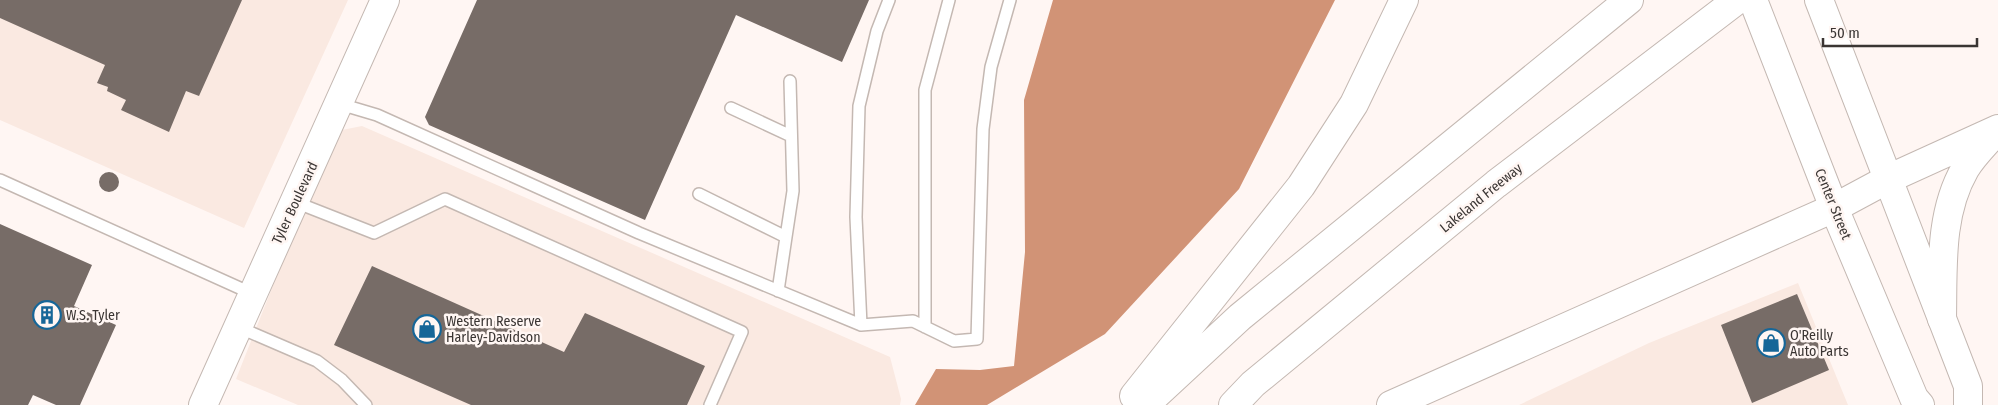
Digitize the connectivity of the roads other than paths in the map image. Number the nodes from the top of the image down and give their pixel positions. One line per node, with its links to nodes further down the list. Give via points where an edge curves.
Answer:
1 (385, 0): 11 (main road, Tyler Boulevard)
2 (889, 0): 24 (lane, via 877,31 859,106 856,217)
3 (949, 0): 26 (lane, via 925,90)
4 (1010, 0): 26 (lane, via 991,67 982,129 977,339 954,341)
5 (1404, 0): 30 (main road, via 1354,104 1301,186)
6 (1629, 0): 31 (main road, via 1240,317)
7 (1737, 0): 32 (main road, Lakeland Freeway, via 1496,184 1253,384)
8 (1753, 0): 19 (main road, Center Street)
9 (1820, 0): 15 (main road)
10 (790, 81): 14 (lane)
11 (340, 104): 18 (main road, Tyler Boulevard); 21 (lane, via 377,115 639,233)
12 (731, 108): 14 (lane)
13 (1997, 130): 15 (main road); 23 (main road, via 1966,167 1952,200 1943,254)
14 (792, 136): 20 (lane, via 793,191)
15 (1888, 179): 19 (main road); 23 (main road)
16 (0, 180): 22 (lane)
17 (699, 194): 20 (lane)
18 (295, 202): 22 (main road, Tyler Boulevard); 29 (lane, via 374,234 445,199 742,332)
19 (1834, 208): 33 (main road); 34 (main road, Center Street, via 1914,398)
20 (786, 237): 21 (lane)
21 (778, 291): 24 (lane)
22 (253, 294): 25 (main road, Tyler Boulevard)
23 (1942, 319): 35 (main road, via 1968,386)
24 (861, 326): 26 (lane, via 913,321)
25 (238, 327): 27 (main road, Tyler Boulevard); 28 (lane, via 317,361 342,380)
26 (925, 327)
27 (207, 404)
28 (366, 405)
29 (710, 405)
30 (1127, 405)
31 (1145, 405)
32 (1233, 405)
33 (1391, 405)
34 (1920, 405)
35 (1968, 405)

